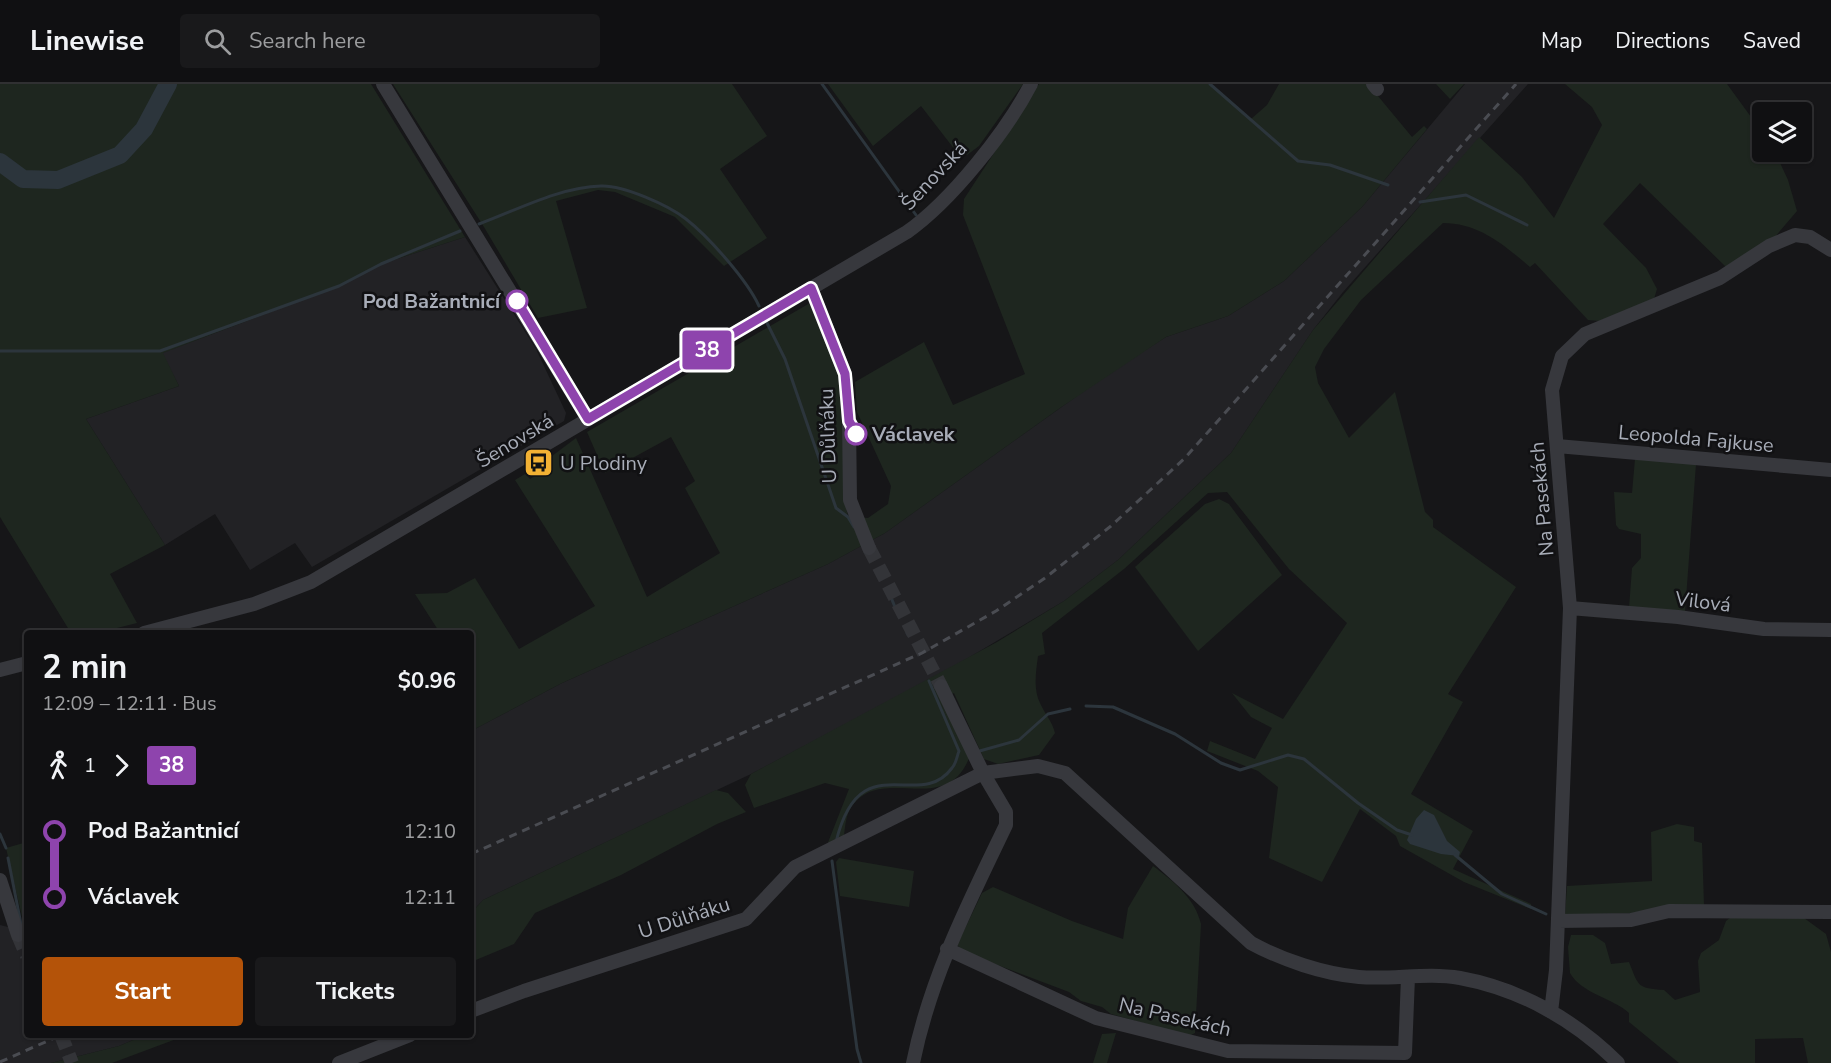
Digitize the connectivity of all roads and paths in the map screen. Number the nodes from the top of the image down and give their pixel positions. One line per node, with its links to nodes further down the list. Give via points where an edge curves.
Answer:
1 (383, 84): 5 (street)
2 (1030, 84): 4 (street, Šenovská, via 1003,127 924,220)
3 (1831, 250): 6 (street, Na Pasekách, via 1810,237 1795,235 1781,240 1720,278 1604,325 1572,344 1562,356 1552,390)
4 (811, 288): 5 (street, Šenovská); 8 (street, U Důlňáku, via 845,374 850,500)
5 (588, 419): 10 (street, Šenovská, via 311,582 282,595)
6 (1557, 446): 7 (street, Leopolda Fajkuse); 9 (street, Na Pasekách)
7 (1831, 470)
8 (869, 548)
9 (1570, 608): 11 (street, Vilová, via 1764,629); 18 (street, Na Pasekách)
10 (155, 630)
11 (1831, 630)
12 (24, 664): 13 (street)
13 (0, 670)
14 (941, 686): 15 (street)
15 (983, 773): 20 (street, via 1006,812 1006,825); 21 (street, via 1038,766 1065,773 1251,943 1279,958 1358,977); 22 (street, U Důlňáku, via 795,867 746,919)
16 (0, 880): 19 (street)
17 (1831, 912): 18 (street, via 1669,911 1631,920)
18 (1558, 921): 23 (street, Na Pasekách)
19 (18, 935)
20 (947, 949): 21 (street, Na Pasekách, via 1096,1018 1228,1051 1405,1053); 26 (street, via 925,1007)
21 (1408, 977): 23 (street, via 1459,978 1531,1000)
22 (474, 1010)
23 (1551, 1012): 27 (street)
24 (402, 1038): 25 (street)
25 (339, 1063)
26 (913, 1063)
27 (1618, 1063)

